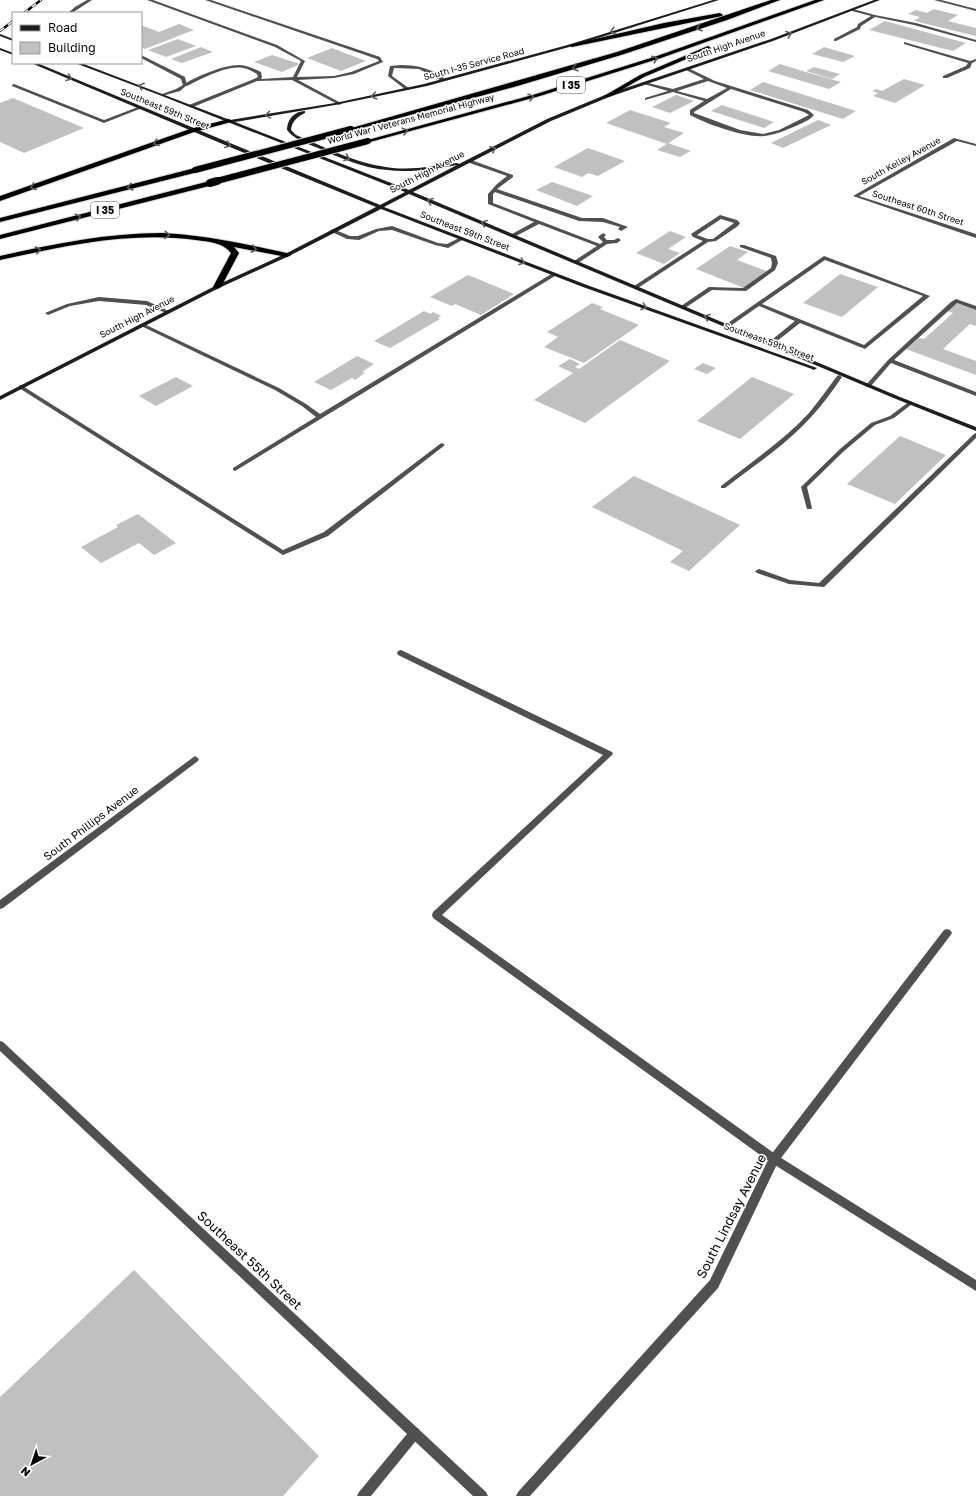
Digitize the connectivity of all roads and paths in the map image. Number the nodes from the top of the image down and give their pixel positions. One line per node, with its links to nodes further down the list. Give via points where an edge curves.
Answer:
1 (90, 0): 12 (street)
2 (148, 0): 32 (street, via 276,46 303,61)
3 (207, 0): 25 (street, via 379,58)
4 (717, 0): 20 (main road, South I-35 Service Road, one-way to 20)
5 (777, 0): 11 (highway, World War I Veterans Memorial Highway / I 35)
6 (821, 0): 14 (highway, World War I Veterans Memorial Highway / I 35)
7 (878, 0): 9 (main road, South High Avenue)
8 (936, 0): 10 (street)
9 (853, 10): 13 (street); 30 (main road, South High Avenue, one-way to 9)
10 (976, 10)
11 (749, 11): 20 (highway, via 686,20); 59 (highway, World War I Veterans Memorial Highway / I 35, one-way to 59, bridge, via 578,67 458,101)
12 (71, 12)
13 (874, 16): 17 (street, via 859,25 859,28); 18 (street, via 916,24)
14 (770, 19): 43 (highway, via 642,76); 68 (highway, World War I Veterans Memorial Highway / I 35, one-way to 14, bridge, via 368,142 581,82)
15 (0, 35): 16 (main road)
16 (12, 40)
17 (835, 40)
18 (976, 41)
19 (905, 44): 26 (street)
20 (572, 45): 35 (main road, South I-35 Service Road)
21 (0, 49): 22 (main road)
22 (12, 54)
23 (142, 57): 38 (street, via 183,78)
24 (976, 60): 26 (street)
25 (381, 62): 29 (street); 32 (street, via 352,74)
26 (970, 62): 31 (street, via 968,67)
27 (35, 64): 48 (main road, Southeast 59th Street, one-way to 48)
28 (80, 64): 42 (main road, Southeast 59th Street, one-way to 28)
29 (392, 67): 35 (street, via 425,68); 40 (street, via 390,76)
30 (688, 68): 33 (street); 36 (main road, South High Avenue)
31 (945, 76)
32 (294, 78): 34 (street); 46 (street)
33 (709, 79): 39 (street); 41 (street)
34 (256, 80): 38 (street, via 260,77 259,73 237,66); 47 (street)
35 (444, 80): 40 (main road, South I-35 Service Road)
36 (646, 83): 41 (street); 43 (main road, South High Avenue)
37 (14, 85): 48 (street, via 104,122)
38 (185, 85): 42 (street)
39 (732, 88): 45 (street); 45 (street, via 812,115 773,133 751,134 692,114 692,110)
40 (408, 89): 46 (main road, South I-35 Service Road, one-way to 46)
41 (672, 91): 44 (street); 45 (street)
42 (164, 95): 47 (main road, Southeast 59th Street)
43 (607, 96): 53 (main road, South High Avenue, one-way to 43, via 550,120)
44 (647, 99)
45 (708, 101)
46 (339, 104): 49 (main road, South I-35 Service Road)
47 (191, 106): 50 (main road, Southeast 59th Street)
48 (140, 108): 51 (main road, Southeast 59th Street)
49 (307, 109): 50 (main road, South I-35 Service Road, one-way to 50); 53 (main road, one-way to 53, via 294,116 289,123 289,130 294,136 369,165 401,170)
50 (229, 121): 51 (highway); 55 (main road, Southeast 59th Street)
51 (192, 130): 57 (highway, one-way to 57); 58 (main road, Southeast 59th Street, one-way to 58)
52 (976, 145): 56 (street, South Kelley Avenue, via 956,139)
53 (467, 162): 54 (street, via 511,176); 55 (main road, South High Avenue)
54 (494, 190): 60 (street, via 490,194 491,204); 62 (street, via 562,216 581,220 603,220 625,227)
55 (408, 192): 58 (main road, South High Avenue); 66 (main road, Southeast 59th Street, one-way to 55)
56 (855, 196): 67 (street, Southeast 60th Street)
57 (0, 199)
58 (380, 207): 63 (main road, South High Avenue); 69 (main road, Southeast 59th Street)
59 (0, 220)
60 (539, 221): 66 (street); 74 (street)
61 (612, 228): 62 (street)
62 (621, 229): 64 (street, via 628,232)
63 (333, 232): 69 (street, via 349,238 359,238 378,230 392,228 448,246); 76 (main road, South High Avenue)
64 (626, 234)
65 (603, 235): 73 (street, via 601,237)
66 (514, 236): 78 (main road, Southeast 59th Street)
67 (976, 236)
68 (0, 238)
69 (461, 239): 79 (main road, Southeast 59th Street, one-way to 79)
70 (618, 240): 73 (street)
71 (707, 241): 71 (street, via 714,240 737,223 720,217 694,234); 81 (street)
72 (221, 242): 76 (highway, one-way to 76); 77 (highway, one-way to 72, via 107,237 163,235); 80 (highway, via 235,253)
73 (606, 242): 74 (street)
74 (601, 246): 78 (street)
75 (742, 246): 83 (street, via 774,257 773,269 744,290 711,288)
76 (287, 255): 80 (main road, South High Avenue)
77 (0, 258)
78 (576, 262): 81 (main road, Southeast 59th Street)
79 (553, 275): 92 (main road, Southeast 59th Street, one-way to 92); 99 (street)
80 (217, 287): 85 (main road, South High Avenue)
81 (636, 287): 83 (main road, Southeast 59th Street)
82 (758, 304): 87 (street); 87 (street, via 824,258 927,296 865,347); 89 (street)
83 (683, 307): 89 (main road, Southeast 59th Street, one-way to 83)
84 (976, 308): 91 (street, via 955,301)
85 (168, 312): 86 (street, via 147,303 99,299 69,305); 88 (main road, South High Avenue)
86 (48, 313)
87 (799, 321): 90 (street)
88 (142, 325): 94 (main road, South High Avenue); 99 (street, via 278,389)
89 (727, 326): 90 (main road, Southeast 59th Street)
90 (770, 344): 93 (main road, Southeast 59th Street)
91 (890, 361): 93 (street); 95 (street)
92 (839, 377): 97 (main road, Southeast 59th Street); 104 (street, via 806,419)
93 (868, 386): 97 (main road, Southeast 59th Street)
94 (21, 387): 96 (main road, South High Avenue); 102 (street, via 283,553 326,534)
95 (976, 394)
96 (0, 398)
97 (898, 398): 98 (main road, Southeast 59th Street)
98 (910, 403): 100 (main road, Southeast 59th Street); 105 (street, via 892,417 873,424 804,487)
99 (320, 417): 103 (street)
100 (976, 429)
101 (976, 434): 106 (street, via 821,585 789,582)
102 (442, 445)
103 (236, 469)
104 (723, 487)
105 (809, 508)
106 (759, 571)
107 (401, 653): 112 (street, via 609,754 436,915)
108 (195, 759): 109 (street, South Phillips Avenue)
109 (0, 905)
110 (947, 933): 112 (street, South Lindsay Avenue)
111 (0, 1045): 114 (street, Southeast 55th Street)
112 (774, 1159): 113 (street); 117 (street, South Lindsay Avenue, via 714,1284)
113 (976, 1286)
114 (415, 1433): 115 (street); 116 (street, Southeast 55th Street)
115 (363, 1496)
116 (482, 1496)
117 (522, 1496)

